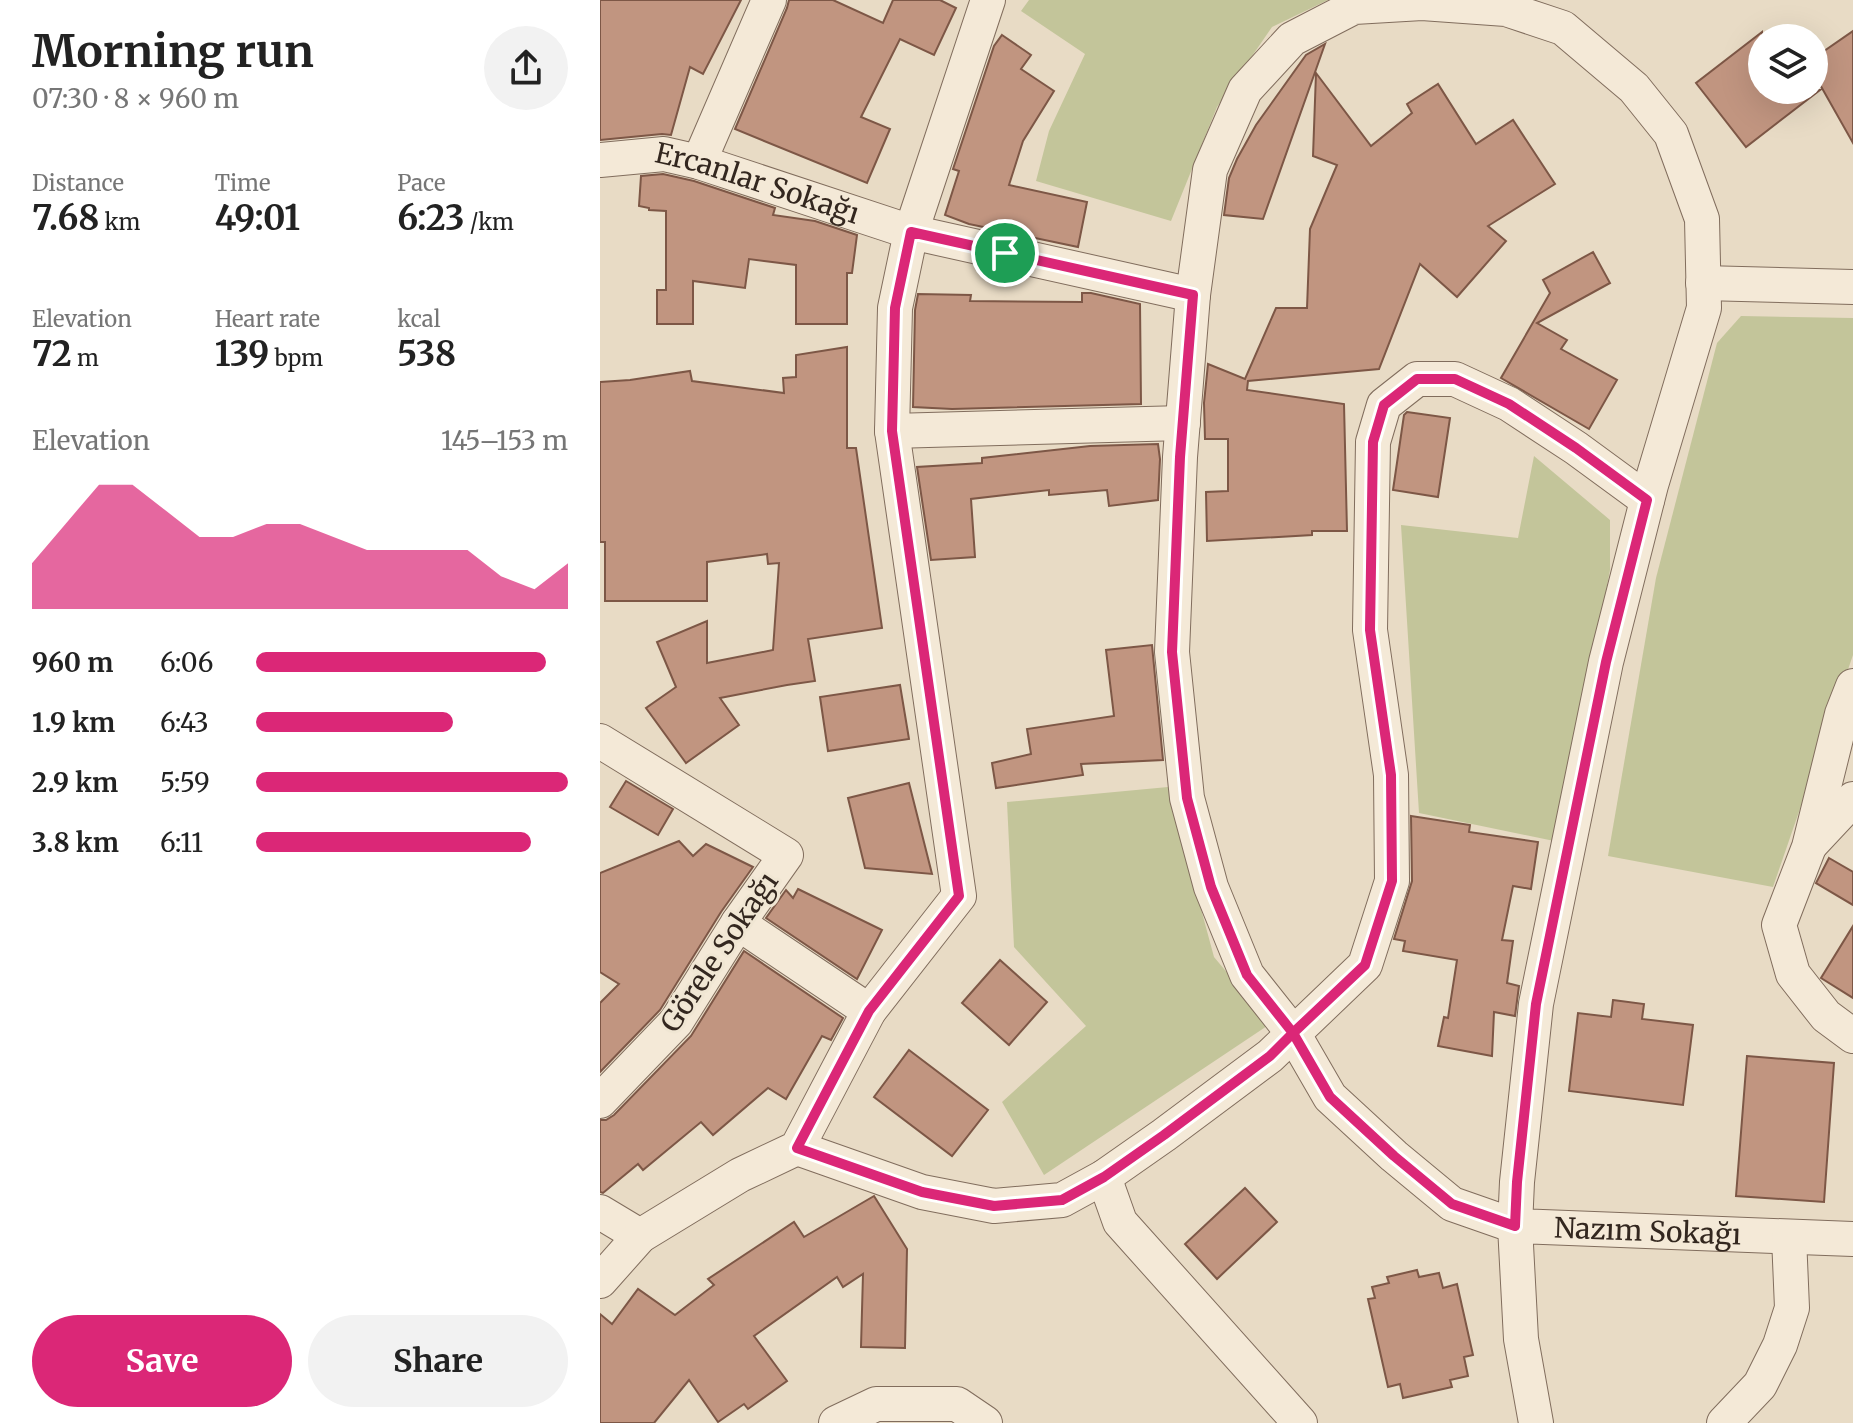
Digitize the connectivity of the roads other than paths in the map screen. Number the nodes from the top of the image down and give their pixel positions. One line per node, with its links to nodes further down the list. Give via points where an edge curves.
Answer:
1 (769, 0): 5 (street)
2 (988, 0): 6 (street)
3 (1496, 4): 7 (street, Nazım Sokağı, via 1563,28 1634,88 1671,134 1702,219); 9 (street, Nazım Sokağı, via 1354,7 1292,39 1245,90 1210,170)
4 (600, 160): 5 (street, Ercanlar Sokağı, via 664,154)
5 (699, 162): 6 (street, Ercanlar Sokağı)
6 (911, 232): 9 (street, Ercanlar Sokağı); 11 (street, via 895,308)
7 (1703, 283): 8 (street); 12 (street, Nazım Sokağı, via 1704,308)
8 (1853, 287)
9 (1193, 295): 10 (street, Nazım Sokağı)
10 (1183, 423): 11 (street); 19 (street, Nazım Sokağı, via 1172,652 1187,798 1211,887 1247,975)
11 (892, 431): 18 (street, via 959,896)
12 (1647, 500): 19 (street, via 1509,404 1455,379 1417,379 1384,405 1373,442 1370,630 1391,775 1392,881 1365,965); 25 (street, Nazım Sokağı, via 1606,662 1536,1004)
13 (1853, 686): 16 (street)
14 (600, 741): 17 (street, Görele Sokağı, via 786,855)
15 (1853, 799): 16 (street)
16 (1809, 847): 20 (street, via 1779,925 1793,974 1826,1016)
17 (738, 923): 18 (street); 21 (street, Görele Sokağı, via 676,1022)
18 (869, 1011): 22 (street)
19 (1293, 1033): 23 (street, via 1258,1065); 25 (street, Nazım Sokağı, via 1330,1097 1394,1156 1452,1204)
20 (1853, 1036)
21 (600, 1101)
22 (797, 1148): 23 (street, via 922,1192 994,1206 1062,1200); 26 (street, via 740,1175)
23 (1104, 1177): 32 (street, via 1120,1222)
24 (600, 1212): 26 (street)
25 (1515, 1226): 27 (street, Nazım Sokağı); 33 (street, Nazım Sokağı, via 1521,1339)
26 (640, 1236): 29 (street)
27 (1789, 1237): 28 (street, Nazım Sokağı); 34 (street, via 1792,1308 1780,1345 1760,1385)
28 (1853, 1239)
29 (600, 1281)
30 (836, 1423): 31 (street, via 876,1404 957,1404)
31 (985, 1423)
32 (1300, 1423)
33 (1536, 1423)
34 (1724, 1423)

